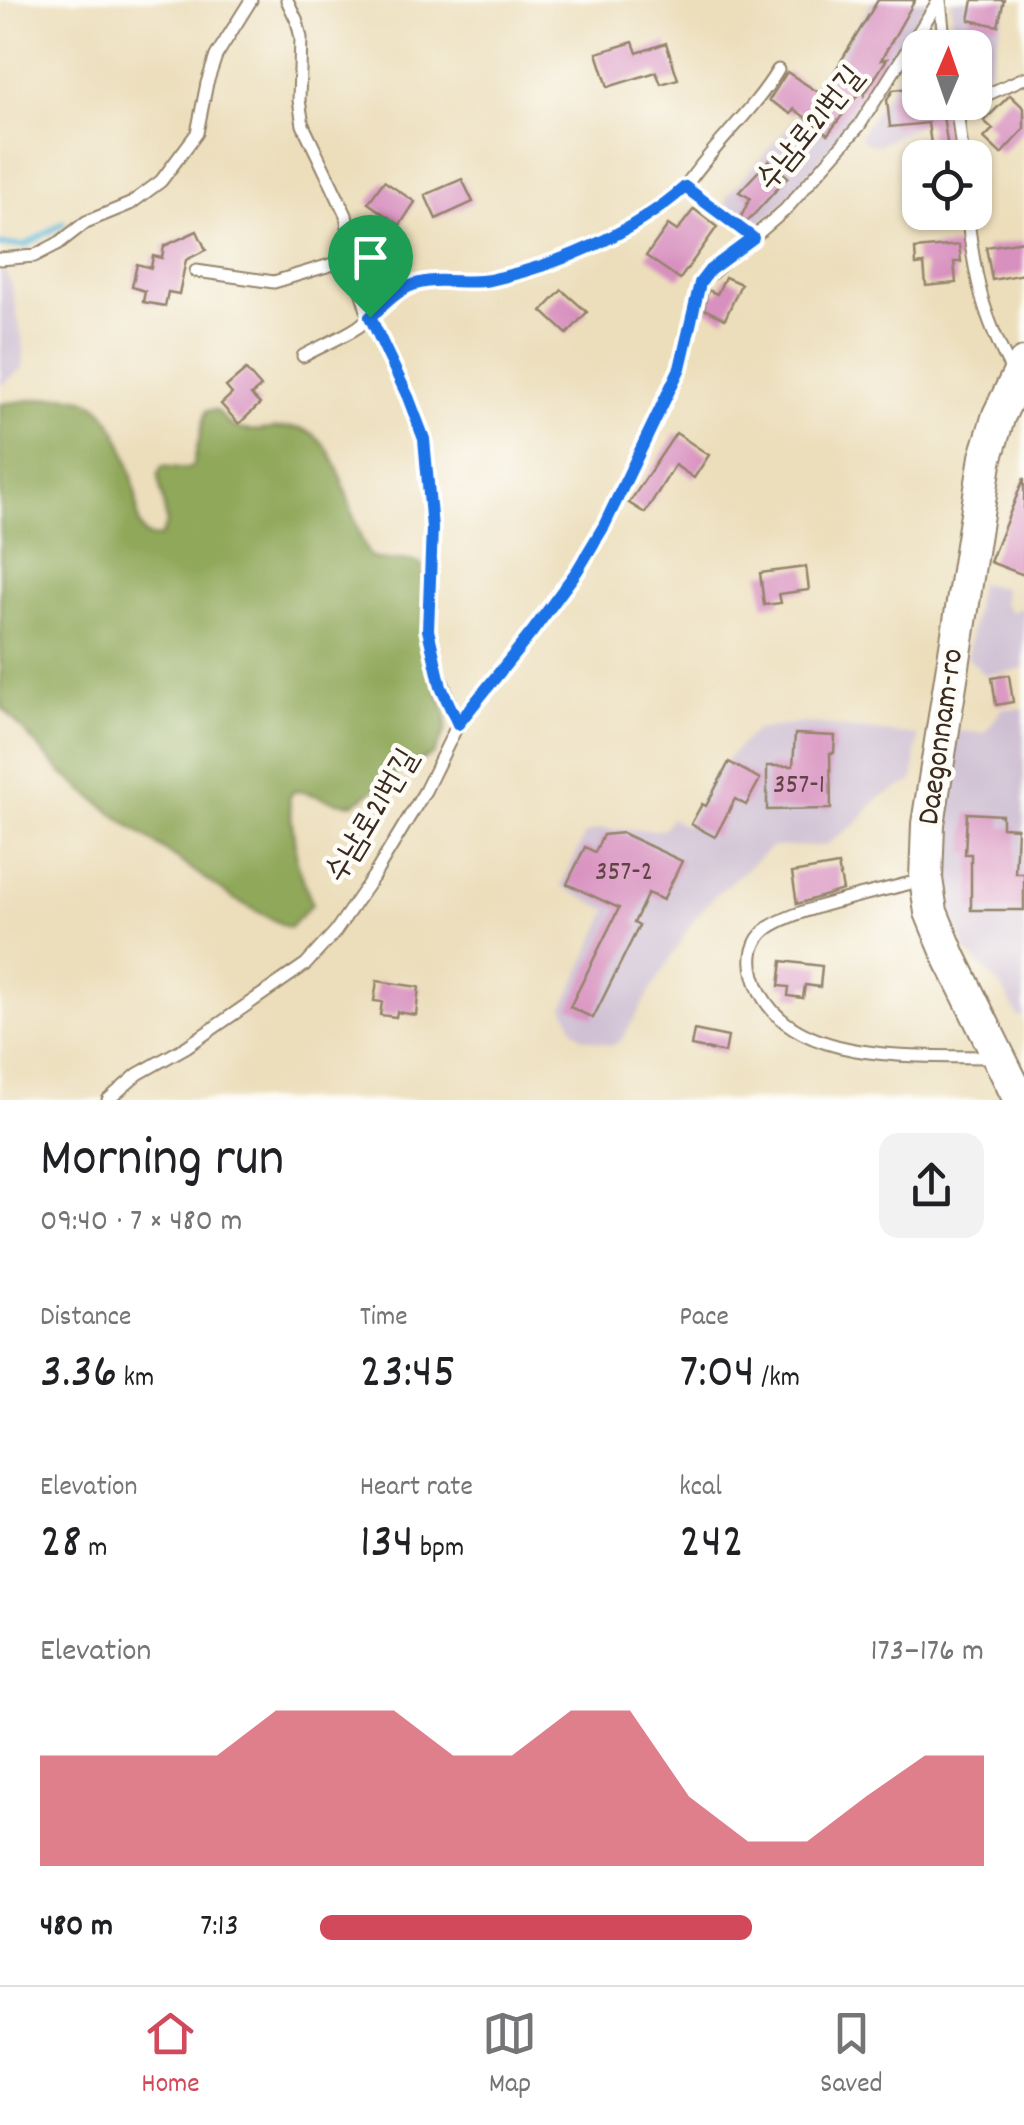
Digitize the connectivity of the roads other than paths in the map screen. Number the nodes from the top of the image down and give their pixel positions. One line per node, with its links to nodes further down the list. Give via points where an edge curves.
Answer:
1 (251, 0): 11 (lane, via 216,56 197,133 161,181 34,256)
2 (287, 0): 12 (lane, via 301,38 303,125 346,214)
3 (940, 0): 4 (lane); 10 (lane, 수남로21번길, via 859,126)
4 (943, 30)
5 (778, 70): 8 (lane)
6 (1024, 78): 7 (lane)
7 (992, 92)
8 (685, 187): 10 (lane, 수남로21번길); 14 (lane, via 638,222 570,255 488,280 409,286)
9 (969, 230): 16 (lane, via 990,329)
10 (753, 238): 17 (lane, 수남로21번길, via 700,283 680,368 577,571)
11 (0, 258)
12 (353, 258): 13 (lane, via 274,282); 14 (lane)
13 (196, 270)
14 (370, 317): 15 (lane); 17 (lane, via 424,439 432,528 430,641)
15 (303, 356)
16 (1020, 371): 18 (street, Daegonnam-ro, via 986,457 928,824)
17 (458, 724): 20 (lane, 수남로21번길, via 425,791 336,932 306,964)
18 (926, 879): 19 (street, Daegonnam-ro, via 931,912); 19 (lane, via 770,927 752,949 758,993 790,1026 842,1049)
19 (999, 1057): 21 (street, Daegonnam-ro)
20 (108, 1100)
21 (1020, 1100)

